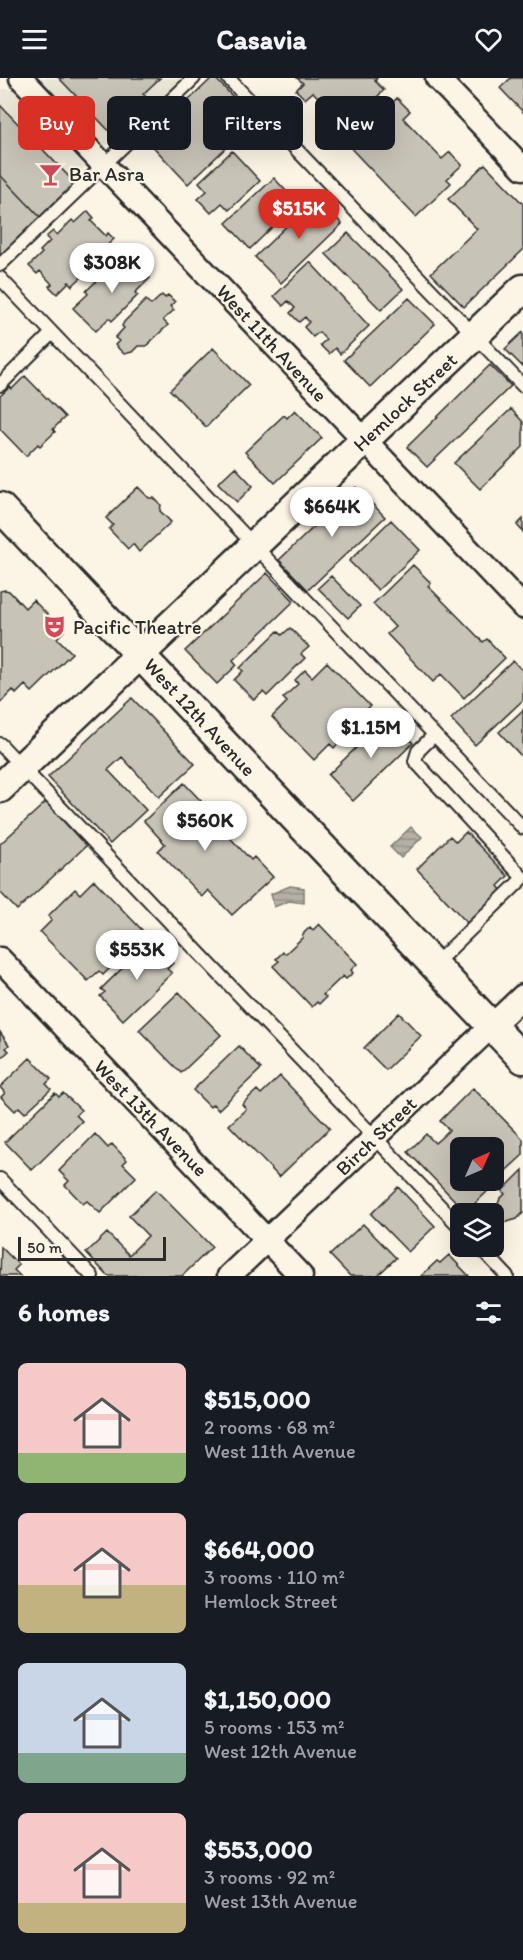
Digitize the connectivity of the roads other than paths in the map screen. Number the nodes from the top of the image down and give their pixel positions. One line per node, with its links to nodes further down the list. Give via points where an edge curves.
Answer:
1 (21, 78): 5 (street, West 11th Avenue)
2 (194, 78): 5 (lane)
3 (228, 78): 11 (lane)
4 (437, 78): 6 (street)
5 (103, 164): 7 (lane); 14 (street, West 11th Avenue)
6 (523, 168)
7 (0, 265)
8 (0, 278): 10 (lane)
9 (523, 289): 11 (street, Hemlock Street)
10 (52, 333): 12 (lane); 16 (lane)
11 (474, 336): 13 (lane); 14 (street, Hemlock Street)
12 (0, 385)
13 (523, 386)
14 (364, 440): 16 (street, Hemlock Street); 17 (street, West 11th Avenue)
15 (0, 507): 18 (street, West 12th Avenue)
16 (253, 546): 18 (street, Hemlock Street); 19 (lane)
17 (523, 607)
18 (141, 654): 21 (street, Hemlock Street); 26 (street, West 12th Avenue)
19 (434, 735): 23 (lane); 24 (lane, via 415,761)
20 (0, 744): 21 (lane)
21 (22, 767): 22 (street, Hemlock Street); 30 (lane)
22 (0, 788)
23 (523, 828)
24 (523, 878): 26 (lane)
25 (0, 959): 33 (street, West 13th Avenue)
26 (434, 965): 28 (street, West 12th Avenue)
27 (523, 996): 28 (street, Birch Street)
28 (492, 1026): 29 (street, West 12th Avenue); 30 (street, Birch Street)
29 (523, 1059)
30 (375, 1137): 32 (lane); 33 (street, Birch Street)
31 (0, 1179): 35 (lane)
32 (450, 1216)
33 (267, 1240): 36 (street, Birch Street); 37 (street, West 13th Avenue)
34 (489, 1257): 38 (lane)
35 (92, 1276)
36 (229, 1276)
37 (302, 1276)
38 (507, 1276)

